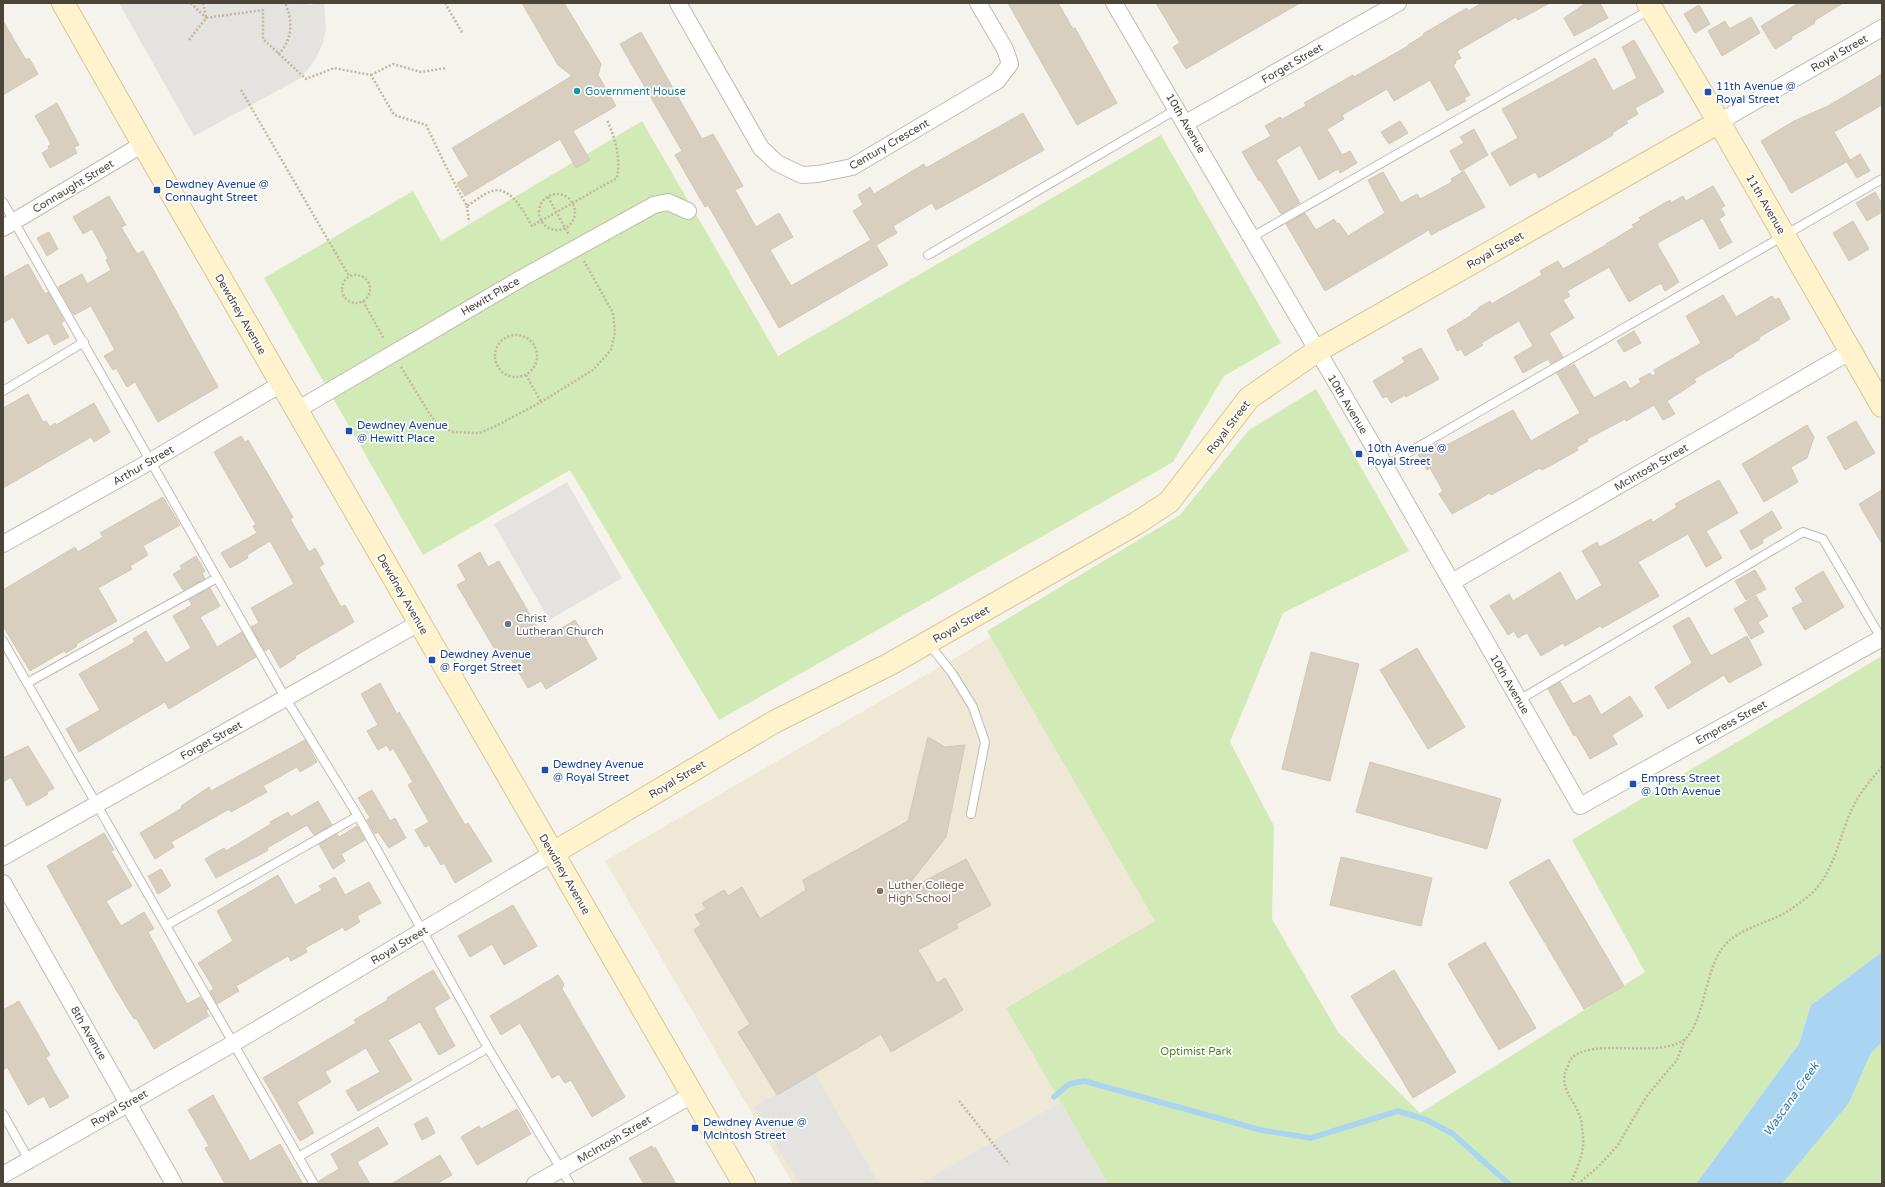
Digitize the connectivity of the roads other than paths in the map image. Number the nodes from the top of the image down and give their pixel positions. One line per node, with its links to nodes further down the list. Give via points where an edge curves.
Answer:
1 (63, 3): 11 (street, Dewdney Avenue)
2 (678, 3): 3 (street, Century Crescent, via 761,148 776,163 802,175 852,167 997,81 1010,64 1006,49)
3 (978, 3)
4 (1398, 3): 10 (street, Forget Street)
5 (1119, 5): 8 (street, 10th Avenue)
6 (1653, 5): 9 (street, 11th Avenue); 17 (lane)
7 (1882, 28): 9 (street, Royal Street)
8 (1177, 109): 10 (street, 10th Avenue); 18 (lane)
9 (1719, 122): 16 (street, 11th Avenue); 20 (street, Royal Street)
10 (1186, 123): 17 (street, 10th Avenue)
11 (142, 144): 15 (street, Connaught Street); 22 (street, Dewdney Avenue)
12 (1882, 179): 16 (lane)
13 (3, 202): 15 (lane)
14 (688, 211): 25 (street, Hewitt Place, via 668,202 654,205 392,353)
15 (9, 225): 19 (lane)
16 (1784, 236): 21 (street, 11th Avenue); 27 (lane)
17 (1252, 237): 20 (street, 10th Avenue)
18 (928, 255)
19 (84, 342): 23 (lane); 26 (lane)
20 (1317, 351): 27 (street, 10th Avenue); 34 (street, Royal Street, via 1249,398 1169,502)
21 (1851, 351): 24 (street, 11th Avenue); 30 (street, McIntosh Street)
22 (282, 384): 25 (street, Dewdney Avenue); 26 (street, Arthur Street)
23 (3, 391)
24 (1882, 406)
25 (297, 410): 31 (street, Dewdney Avenue)
26 (151, 461): 28 (street, Arthur Street); 29 (lane)
27 (1385, 466): 30 (street, 10th Avenue)
28 (3, 544)
29 (217, 578): 35 (lane); 36 (lane)
30 (1452, 582): 37 (street, 10th Avenue)
31 (419, 622): 36 (street, Forget Street); 42 (street, Dewdney Avenue)
32 (1882, 638): 37 (lane, via 1823,539 1803,532); 39 (street, Empress Street)
33 (3, 640): 35 (lane)
34 (928, 643): 40 (lane, via 952,673 973,707 985,742); 42 (street, Royal Street, via 774,722)
35 (28, 683): 38 (lane)
36 (286, 698): 38 (street, Forget Street); 41 (lane)
37 (1519, 700): 39 (street, 10th Avenue)
38 (97, 804): 43 (street, Forget Street); 45 (lane)
39 (1580, 806)
40 (971, 814)
41 (358, 816): 45 (lane); 46 (lane)
42 (553, 853): 46 (street, Royal Street); 49 (street, Dewdney Avenue)
43 (3, 858)
44 (3, 883): 50 (street, 8th Avenue)
45 (167, 925): 47 (lane)
46 (422, 931): 47 (street, Royal Street); 48 (lane)
47 (234, 1043): 50 (street, Royal Street); 52 (lane)
48 (488, 1048): 52 (lane); 54 (lane)
49 (692, 1095): 54 (street, McIntosh Street); 60 (street, Dewdney Avenue)
50 (129, 1103): 53 (street, Royal Street); 56 (street, 8th Avenue)
51 (3, 1114): 53 (lane)
52 (298, 1156): 57 (lane)
53 (29, 1160): 55 (street, Royal Street)
54 (561, 1169): 58 (street, McIntosh Street); 59 (lane)
55 (3, 1175)
56 (174, 1184)
57 (314, 1184)
58 (535, 1184)
59 (570, 1184)
60 (744, 1184)

